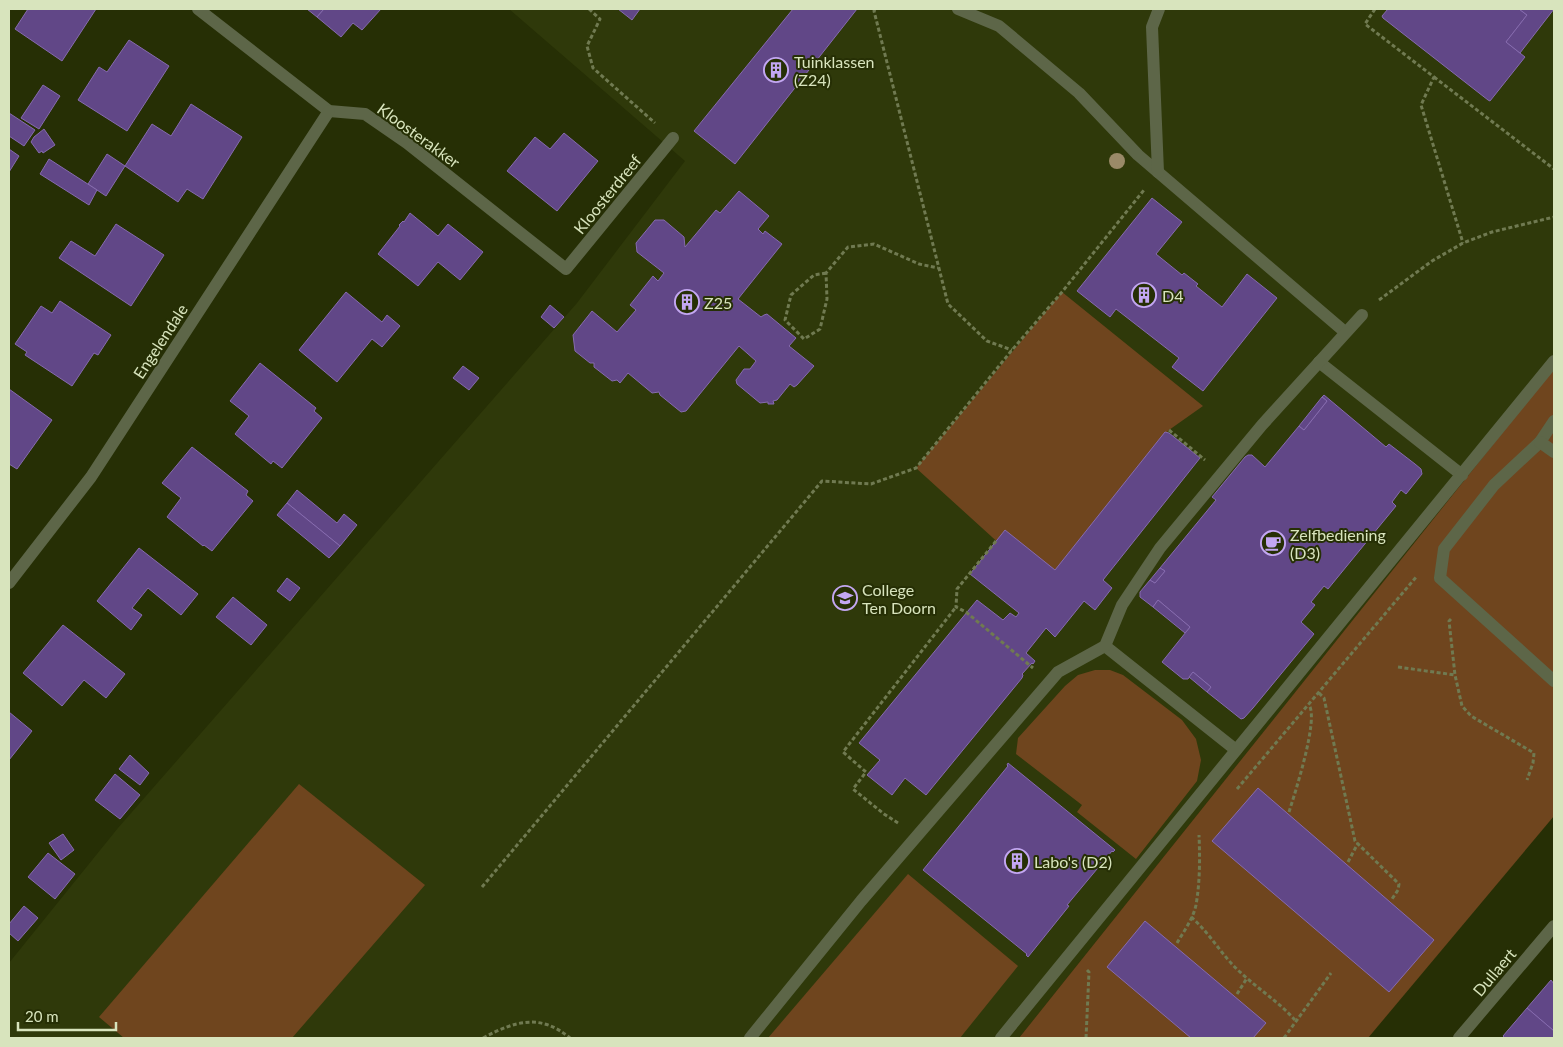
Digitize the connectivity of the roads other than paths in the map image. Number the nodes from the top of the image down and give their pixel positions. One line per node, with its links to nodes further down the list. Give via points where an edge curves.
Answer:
1 (198, 9): 4 (street)
2 (958, 9): 6 (street, via 999,26 1079,93)
3 (1160, 9): 6 (street, via 1152,26)
4 (329, 111): 7 (street, Kloosterakker, via 365,114 407,143); 16 (street, Engelendale, via 91,477)
5 (673, 138): 7 (street, Kloosterdreef)
6 (1158, 172): 9 (street)
7 (566, 269)
8 (1362, 315): 9 (street)
9 (1345, 332): 11 (street)
10 (1554, 361): 15 (street)
11 (1318, 362): 15 (street); 17 (street, via 1160,548 1122,605)
12 (1554, 421): 13 (street)
13 (1540, 442): 14 (street); 18 (street, via 1494,485 1444,549 1440,578)
14 (1554, 452)
15 (1462, 475): 19 (street)
16 (9, 583)
17 (1105, 646): 19 (street); 21 (street, via 1058,672 861,901)
18 (1554, 681)
19 (1236, 750): 22 (street)
20 (1554, 926): 23 (street, Dullaert)
21 (750, 1038)
22 (1001, 1038)
23 (1459, 1038)

